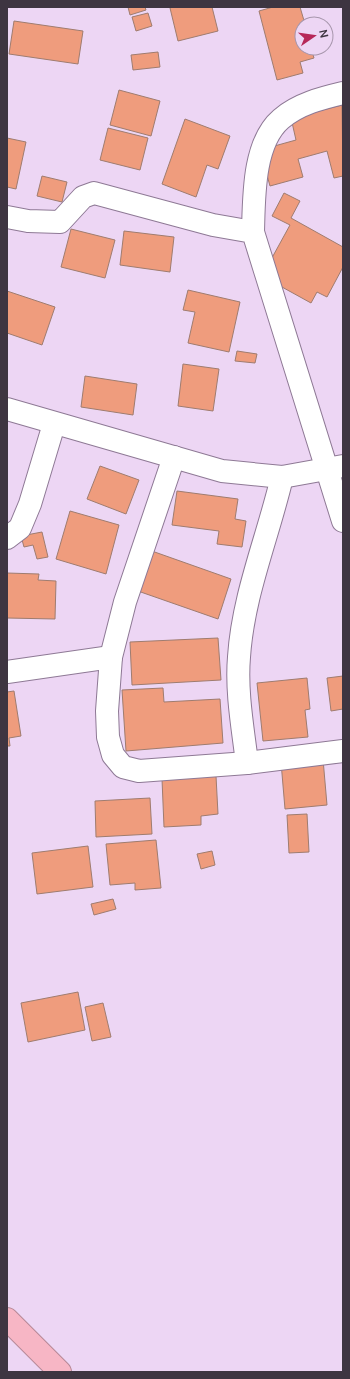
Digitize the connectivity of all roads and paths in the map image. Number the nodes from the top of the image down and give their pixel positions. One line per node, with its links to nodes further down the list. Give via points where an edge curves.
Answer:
1 (343, 93): 3 (street, via 298,107 280,119 263,142 254,191)
2 (7, 217): 3 (street, via 28,221 60,222 83,197 94,193 213,225)
3 (252, 232): 7 (street)
4 (7, 409): 5 (street)
5 (54, 424): 6 (street); 10 (street, via 30,504 20,528)
6 (174, 457): 8 (street, via 222,471); 11 (street, via 126,602)
7 (335, 468): 8 (street); 9 (street)
8 (282, 477): 14 (street, via 244,613 239,658)
9 (343, 521)
10 (7, 538)
11 (111, 657): 12 (street); 14 (street, via 108,737 113,755 123,767 139,771)
12 (7, 672)
13 (343, 750): 14 (street)
14 (247, 763)
15 (7, 1319): 16 (highway)
16 (60, 1372)

